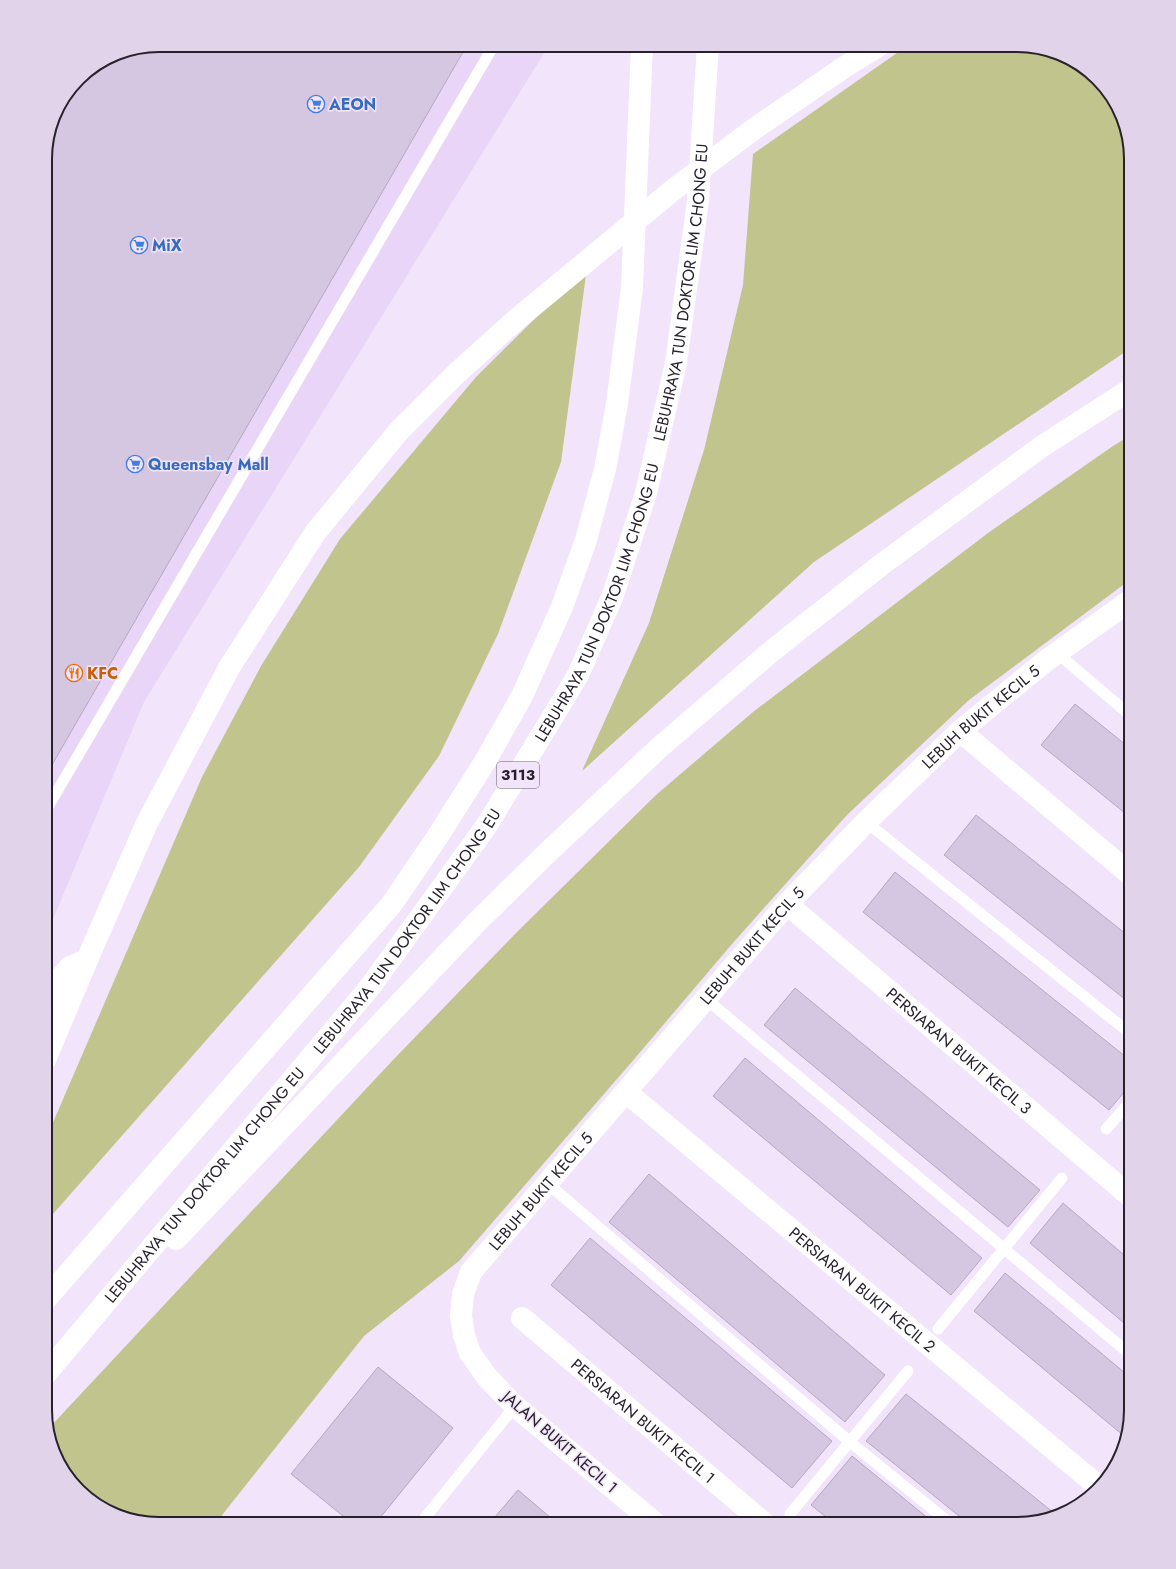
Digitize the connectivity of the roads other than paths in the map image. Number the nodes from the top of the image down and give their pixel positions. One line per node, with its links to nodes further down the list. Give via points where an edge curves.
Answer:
1 (490, 52): 10 (lane)
2 (642, 52): 26 (main road, LEBUHRAYA TUN DOKTOR LIM CHONG EU / 3113, via 632,288 617,404 605,469 586,540 562,607 522,696 486,760 391,905)
3 (708, 52): 28 (main road, LEBUHRAYA TUN DOKTOR LIM CHONG EU / 3113, via 698,201 676,363 646,493 613,595 578,675 488,825 370,986)
4 (869, 52): 14 (main road, via 754,129 673,190 517,319 458,372 398,432 315,533 229,668 146,825)
5 (1124, 394): 28 (main road, via 1041,447 881,565 773,650 660,747 477,922 170,1246)
6 (1124, 605): 7 (main road, LEBUH BUKIT KECIL 5)
7 (1057, 653): 8 (lane); 9 (main road, LEBUH BUKIT KECIL 5)
8 (1124, 710)
9 (960, 731): 11 (main road, LEBUH BUKIT KECIL 5); 12 (main road)
10 (52, 800)
11 (866, 822): 13 (main road, LEBUH BUKIT KECIL 5); 17 (lane)
12 (1124, 869)
13 (787, 904): 16 (main road, LEBUH BUKIT KECIL 5); 24 (main road, PERSIARAN BUKIT KECIL 3)
14 (87, 960): 15 (main road, via 70,967); 18 (main road)
15 (52, 991)
16 (706, 999): 19 (main road, LEBUH BUKIT KECIL 5); 25 (lane)
17 (1124, 1028)
18 (52, 1043)
19 (626, 1092): 23 (main road, LEBUH BUKIT KECIL 5); 36 (main road, PERSIARAN BUKIT KECIL 2)
20 (1124, 1109): 21 (lane)
21 (1106, 1129)
22 (1062, 1178): 25 (lane)
23 (547, 1183): 31 (main road, LEBUH BUKIT KECIL 5, via 471,1272 463,1294 461,1316); 35 (lane)
24 (1124, 1190)
25 (1004, 1248): 29 (lane); 30 (lane)
26 (52, 1292)
27 (522, 1318): 40 (main road, PERSIARAN BUKIT KECIL 1)
28 (85, 1327): 32 (main road, LEBUHRAYA TUN DOKTOR LIM CHONG EU / 3113)
29 (938, 1329)
30 (1124, 1349)
31 (470, 1354): 34 (main road, JALAN BUKIT KECIL 1, via 486,1377)
32 (52, 1367)
33 (908, 1371): 35 (lane)
34 (515, 1406): 38 (lane); 39 (main road, JALAN BUKIT KECIL 1)
35 (850, 1442): 37 (lane); 41 (lane)
36 (1094, 1483)
37 (790, 1514)
38 (426, 1517)
39 (648, 1517)
40 (757, 1517)
41 (942, 1517)

